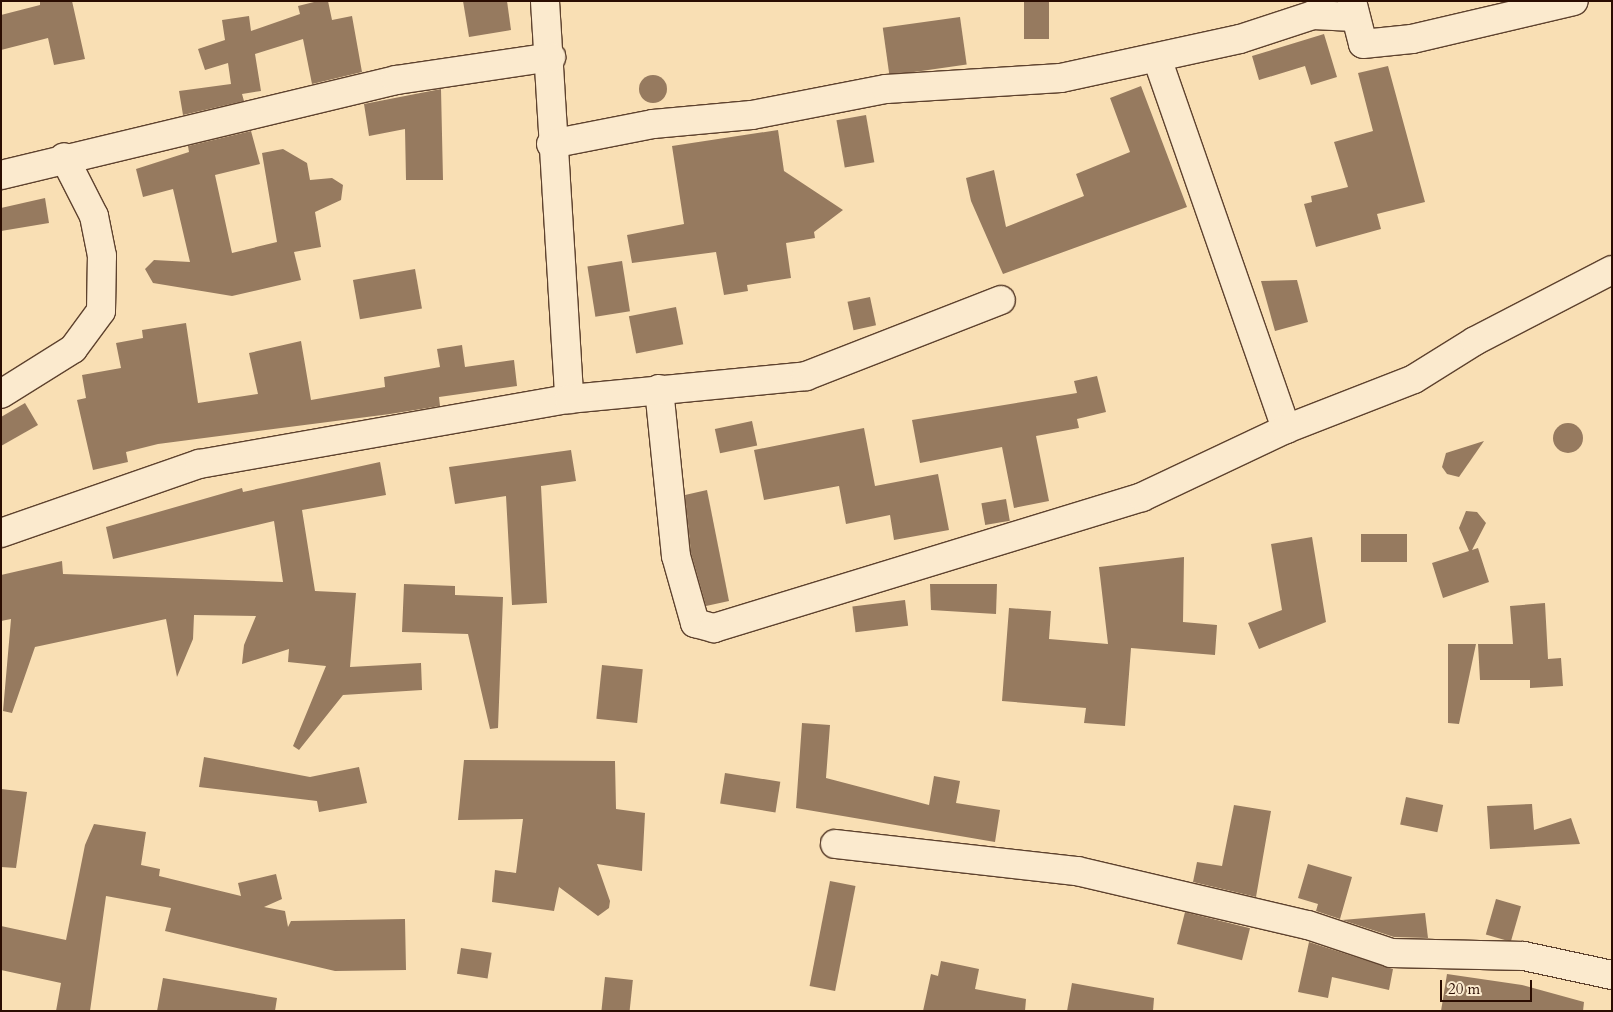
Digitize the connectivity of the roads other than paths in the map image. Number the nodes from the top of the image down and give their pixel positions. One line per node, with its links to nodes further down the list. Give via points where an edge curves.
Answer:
1 (545, 1): 4 (street)
2 (1574, 1): 3 (street, via 1412,39 1363,44)
3 (1353, 9): 5 (street, via 1313,15)
4 (551, 57): 6 (street); 7 (street, via 396,80)
5 (1157, 58): 6 (street, via 1061,78 886,90 752,115 653,124); 14 (street)
6 (551, 144): 13 (street)
7 (64, 157): 8 (street); 12 (street, via 94,216 102,256 100,311 73,348)
8 (1, 175)
9 (1612, 270): 14 (street, via 1475,341 1414,379)
10 (1000, 300): 11 (street, via 806,376)
11 (659, 389): 13 (street); 14 (street, via 676,556 695,623 714,628 1142,497)
12 (1, 394)
13 (569, 399): 15 (street, via 199,464)
14 (1286, 429)
15 (1, 533)
16 (835, 844): 17 (street, via 1077,871 1308,925 1392,953 1524,956)
17 (1612, 975)

